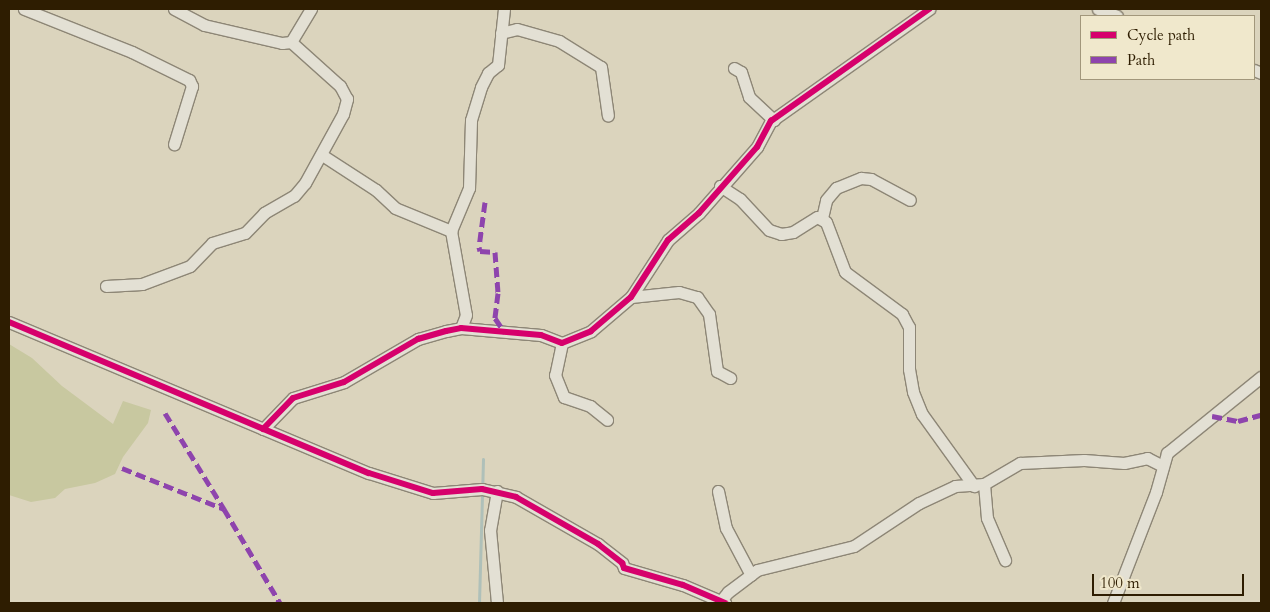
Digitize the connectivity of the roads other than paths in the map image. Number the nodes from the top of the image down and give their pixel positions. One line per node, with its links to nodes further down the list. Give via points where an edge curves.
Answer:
1 (24, 9): 13 (street, via 132,52 189,80 192,86)
2 (174, 9): 9 (street, via 204,25 282,43)
3 (311, 9): 9 (street)
4 (504, 9): 8 (street)
5 (929, 9): 12 (street)
6 (1098, 9): 7 (street)
7 (1114, 15)
8 (501, 33): 11 (street, via 517,29 559,41 601,67); 18 (street, via 498,65 488,73 481,87 471,120 469,188)
9 (291, 42): 14 (street, via 340,86 347,99)
10 (734, 68): 12 (street, via 741,72 749,97)
11 (608, 116)
12 (774, 120): 15 (street, via 757,147)
13 (174, 144)
14 (322, 155): 18 (street, via 376,190 395,208); 19 (street, via 294,196 264,213 245,233 212,243 190,266 173,274 142,284)
15 (720, 186): 17 (street, via 740,199 770,230 781,234); 20 (street, via 699,213 668,240)
16 (910, 200): 17 (street, via 871,178 861,178 836,188 826,200)
17 (822, 218): 29 (street, via 830,230 845,272 902,314 909,327 909,369 919,407 937,437)
18 (451, 231): 22 (street, via 466,314)
19 (106, 286)
20 (631, 297): 23 (street, via 592,332); 25 (street, via 679,292 697,297 709,314 717,371)
21 (9, 322): 27 (street)
22 (461, 328): 23 (street, via 541,335); 27 (street, via 418,339 344,382 293,398)
23 (562, 343): 26 (street, via 555,375 564,397 590,406)
24 (1261, 377): 28 (street, via 1167,453)
25 (730, 378)
26 (607, 420)
27 (263, 429): 31 (street, via 370,472 433,493)
28 (1164, 466): 29 (street, via 1147,458 1124,463 1084,460 1020,463); 36 (street)
29 (979, 485): 32 (street, via 987,518); 33 (street, via 954,486 919,503 854,546)
30 (718, 490): 33 (street, via 726,528)
31 (496, 491): 34 (street, via 490,530); 35 (street, via 540,508 598,544 622,562 624,568 683,585)
32 (1005, 560)
33 (751, 574): 35 (street)
34 (497, 603)
35 (722, 603)
36 (1113, 603)

